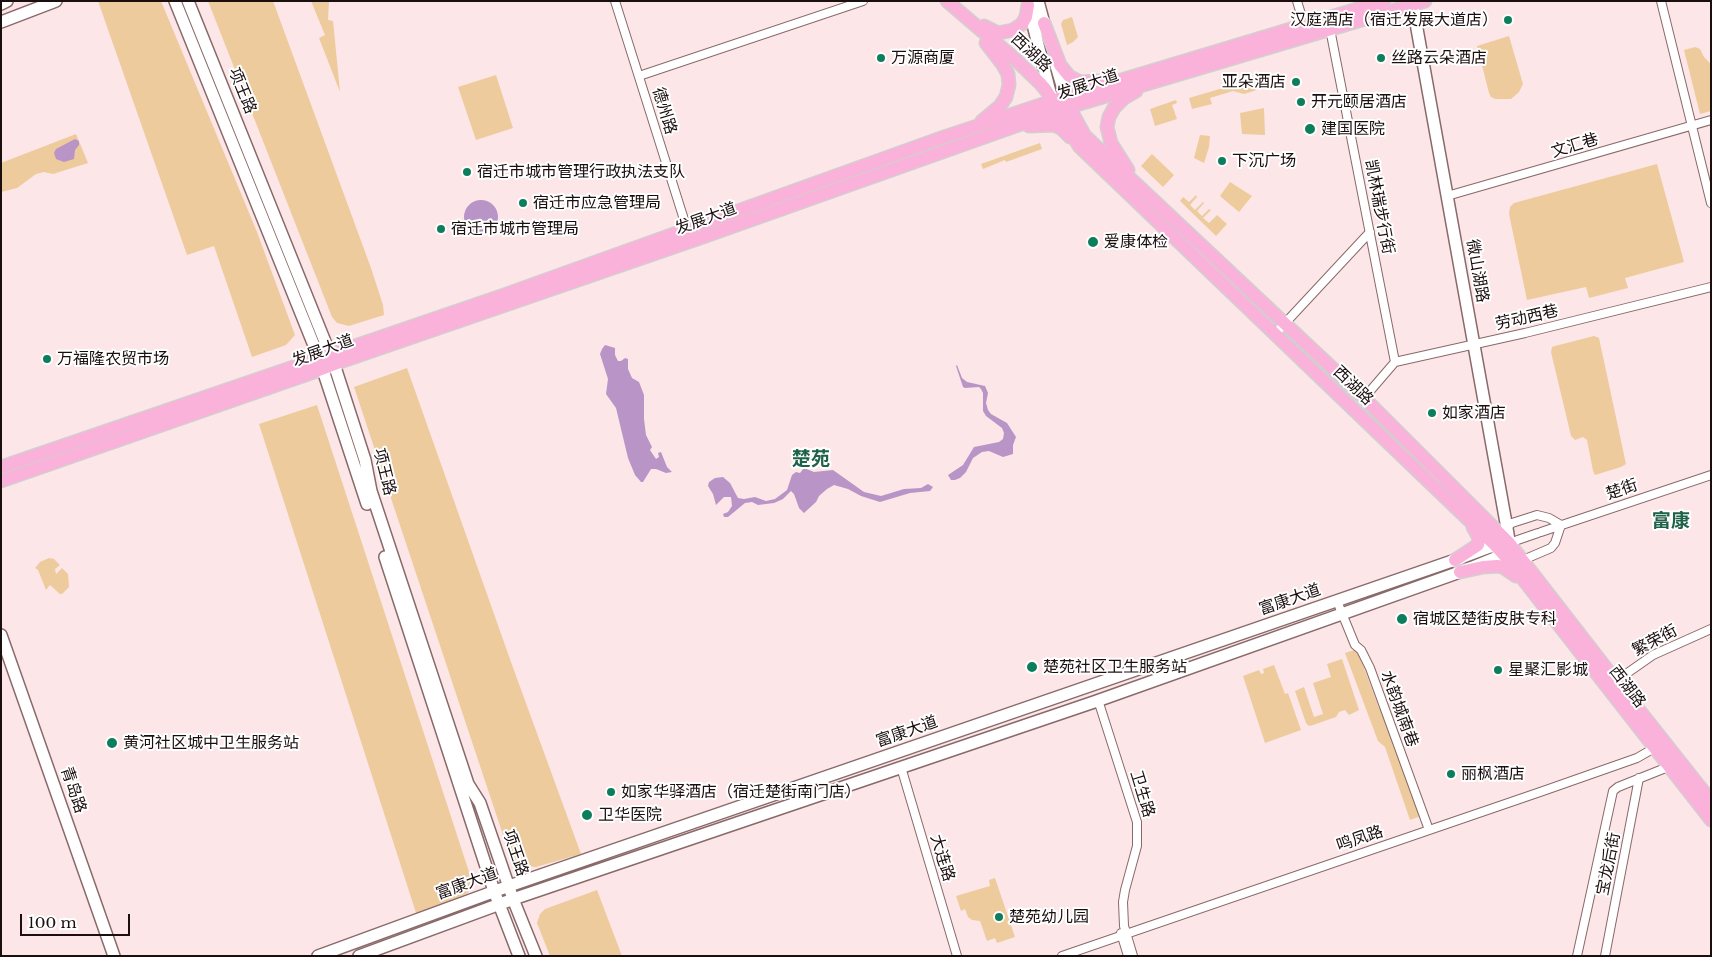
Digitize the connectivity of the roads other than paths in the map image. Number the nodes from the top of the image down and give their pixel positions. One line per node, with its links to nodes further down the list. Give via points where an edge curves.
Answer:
1 (7, 1): 13 (street)
2 (56, 1): 15 (street)
3 (174, 1): 36 (street, 项王路)
4 (188, 1): 36 (street, 项王路)
5 (615, 1): 19 (street, 德州路)
6 (863, 1): 19 (street)
7 (948, 1): 14 (main road, 西湖路)
8 (1297, 1): 17 (street)
9 (1384, 1): 17 (main road, 发展大道)
10 (1661, 1): 23 (street)
11 (1031, 2): 14 (main road, via 1022,24 1003,33 993,32); 16 (street); 21 (street)
12 (1416, 2): 18 (main road, 发展大道); 28 (street, 微山湖路)
13 (1, 4)
14 (958, 12): 21 (main road, 西湖路, via 1030,72); 25 (main road, via 1004,64 1009,85 1006,97 992,114)
15 (1, 22)
16 (1044, 23): 20 (main road, via 1060,65 1077,81); 21 (street)
17 (1304, 24): 20 (main road, 发展大道)
18 (1330, 28): 20 (main road, 发展大道); 31 (street, 凯林瑞步行街)
19 (639, 76): 30 (street, 德州路)
20 (1150, 76): 21 (main road, 发展大道); 27 (main road, via 1114,108 1107,127 1116,152)
21 (1061, 104): 24 (main road, 发展大道); 25 (main road, 发展大道); 26 (main road, 西湖路); 27 (main road, 西湖路, via 1085,136)
22 (1711, 120): 23 (street, 文汇巷)
23 (1692, 125): 28 (street, 文汇巷); 29 (street)
24 (1020, 126): 26 (main road, via 1054,125); 36 (main road, 发展大道, via 703,237)
25 (944, 137): 30 (main road, 发展大道)
26 (1079, 146): 34 (main road, 西湖路)
27 (1149, 196): 33 (main road, 西湖路)
28 (1447, 196): 35 (street, 微山湖路)
29 (1711, 203)
30 (687, 229): 36 (main road, 发展大道)
31 (1370, 232): 33 (street); 37 (street, 凯林瑞步行街)
32 (1711, 287): 35 (street, 劳动西巷)
33 (1285, 324): 34 (street); 38 (main road, 西湖路)
34 (1275, 334): 42 (main road, 西湖路)
35 (1474, 345): 37 (street, 劳动西巷); 44 (street, 微山湖路)
36 (326, 362): 39 (main road, 发展大道); 41 (main road, 发展大道); 63 (street, 项王路, via 365,460 371,491 468,784 480,803); 64 (street, 项王路)
37 (1395, 362): 38 (street)
38 (1364, 398): 44 (main road, 西湖路)
39 (1, 467)
40 (1711, 475): 43 (street, 楚街)
41 (1, 481)
42 (1455, 506): 44 (main road, 西湖路); 48 (main road, via 1477,532 1480,541)
43 (1560, 525): 44 (street, via 1540,515); 45 (street, 楚街); 47 (street, via 1551,548)
44 (1500, 535): 45 (main road, 西湖路); 46 (main road, 西湖路); 48 (street, 富康大道)
45 (1509, 543): 46 (street); 47 (main road, 西湖路)
46 (1505, 556): 47 (street); 48 (street, 富康大道); 49 (main road, 西湖路)
47 (1523, 560): 54 (main road, 西湖路)
48 (1457, 566): 49 (main road, via 1503,567); 50 (street, 富康大道); 51 (street, 富康大道)
49 (1533, 593): 56 (main road, 西湖路)
50 (1337, 601): 51 (street, 水韵城南巷); 63 (street, 富康大道)
51 (1342, 613): 55 (street, 富康大道); 62 (street, 水韵城南巷, via 1355,645 1370,668)
52 (1711, 630): 54 (street, 繁荣街, via 1653,655)
53 (1, 635): 68 (street, 青岛路)
54 (1616, 682): 56 (main road, 西湖路)
55 (1096, 701): 57 (street, 富康大道); 67 (street, 卫生路, via 1134,828 1119,896 1119,920)
56 (1659, 745): 58 (main road, 西湖路); 60 (main road, 西湖路); 62 (street, 鸣凤路, via 1637,758)
57 (901, 767): 65 (street, 富康大道); 73 (street, 大连路)
58 (1668, 767): 59 (street); 61 (main road, 西湖路)
59 (1639, 778): 77 (street, via 1618,787 1611,797); 78 (street, 宝龙后街)
60 (1711, 801)
61 (1711, 820)
62 (1429, 830): 67 (street, 鸣凤路)
63 (509, 886): 64 (street, 富康大道); 65 (street, 项王路)
64 (494, 891): 66 (street, 项王路); 69 (street, 富康大道)
65 (513, 899): 66 (street, 富康大道); 72 (street, 项王路)
66 (499, 904): 70 (street, 富康大道); 71 (street, 项王路)
67 (1124, 935): 74 (street, 鸣凤路); 75 (street, 卫生路); 76 (street, 卫生路)
68 (114, 956)
69 (318, 956)
70 (359, 956)
71 (519, 956)
72 (536, 956)
73 (957, 956)
74 (1062, 956)
75 (1128, 956)
76 (1133, 956)
77 (1577, 956)
78 (1605, 956)

